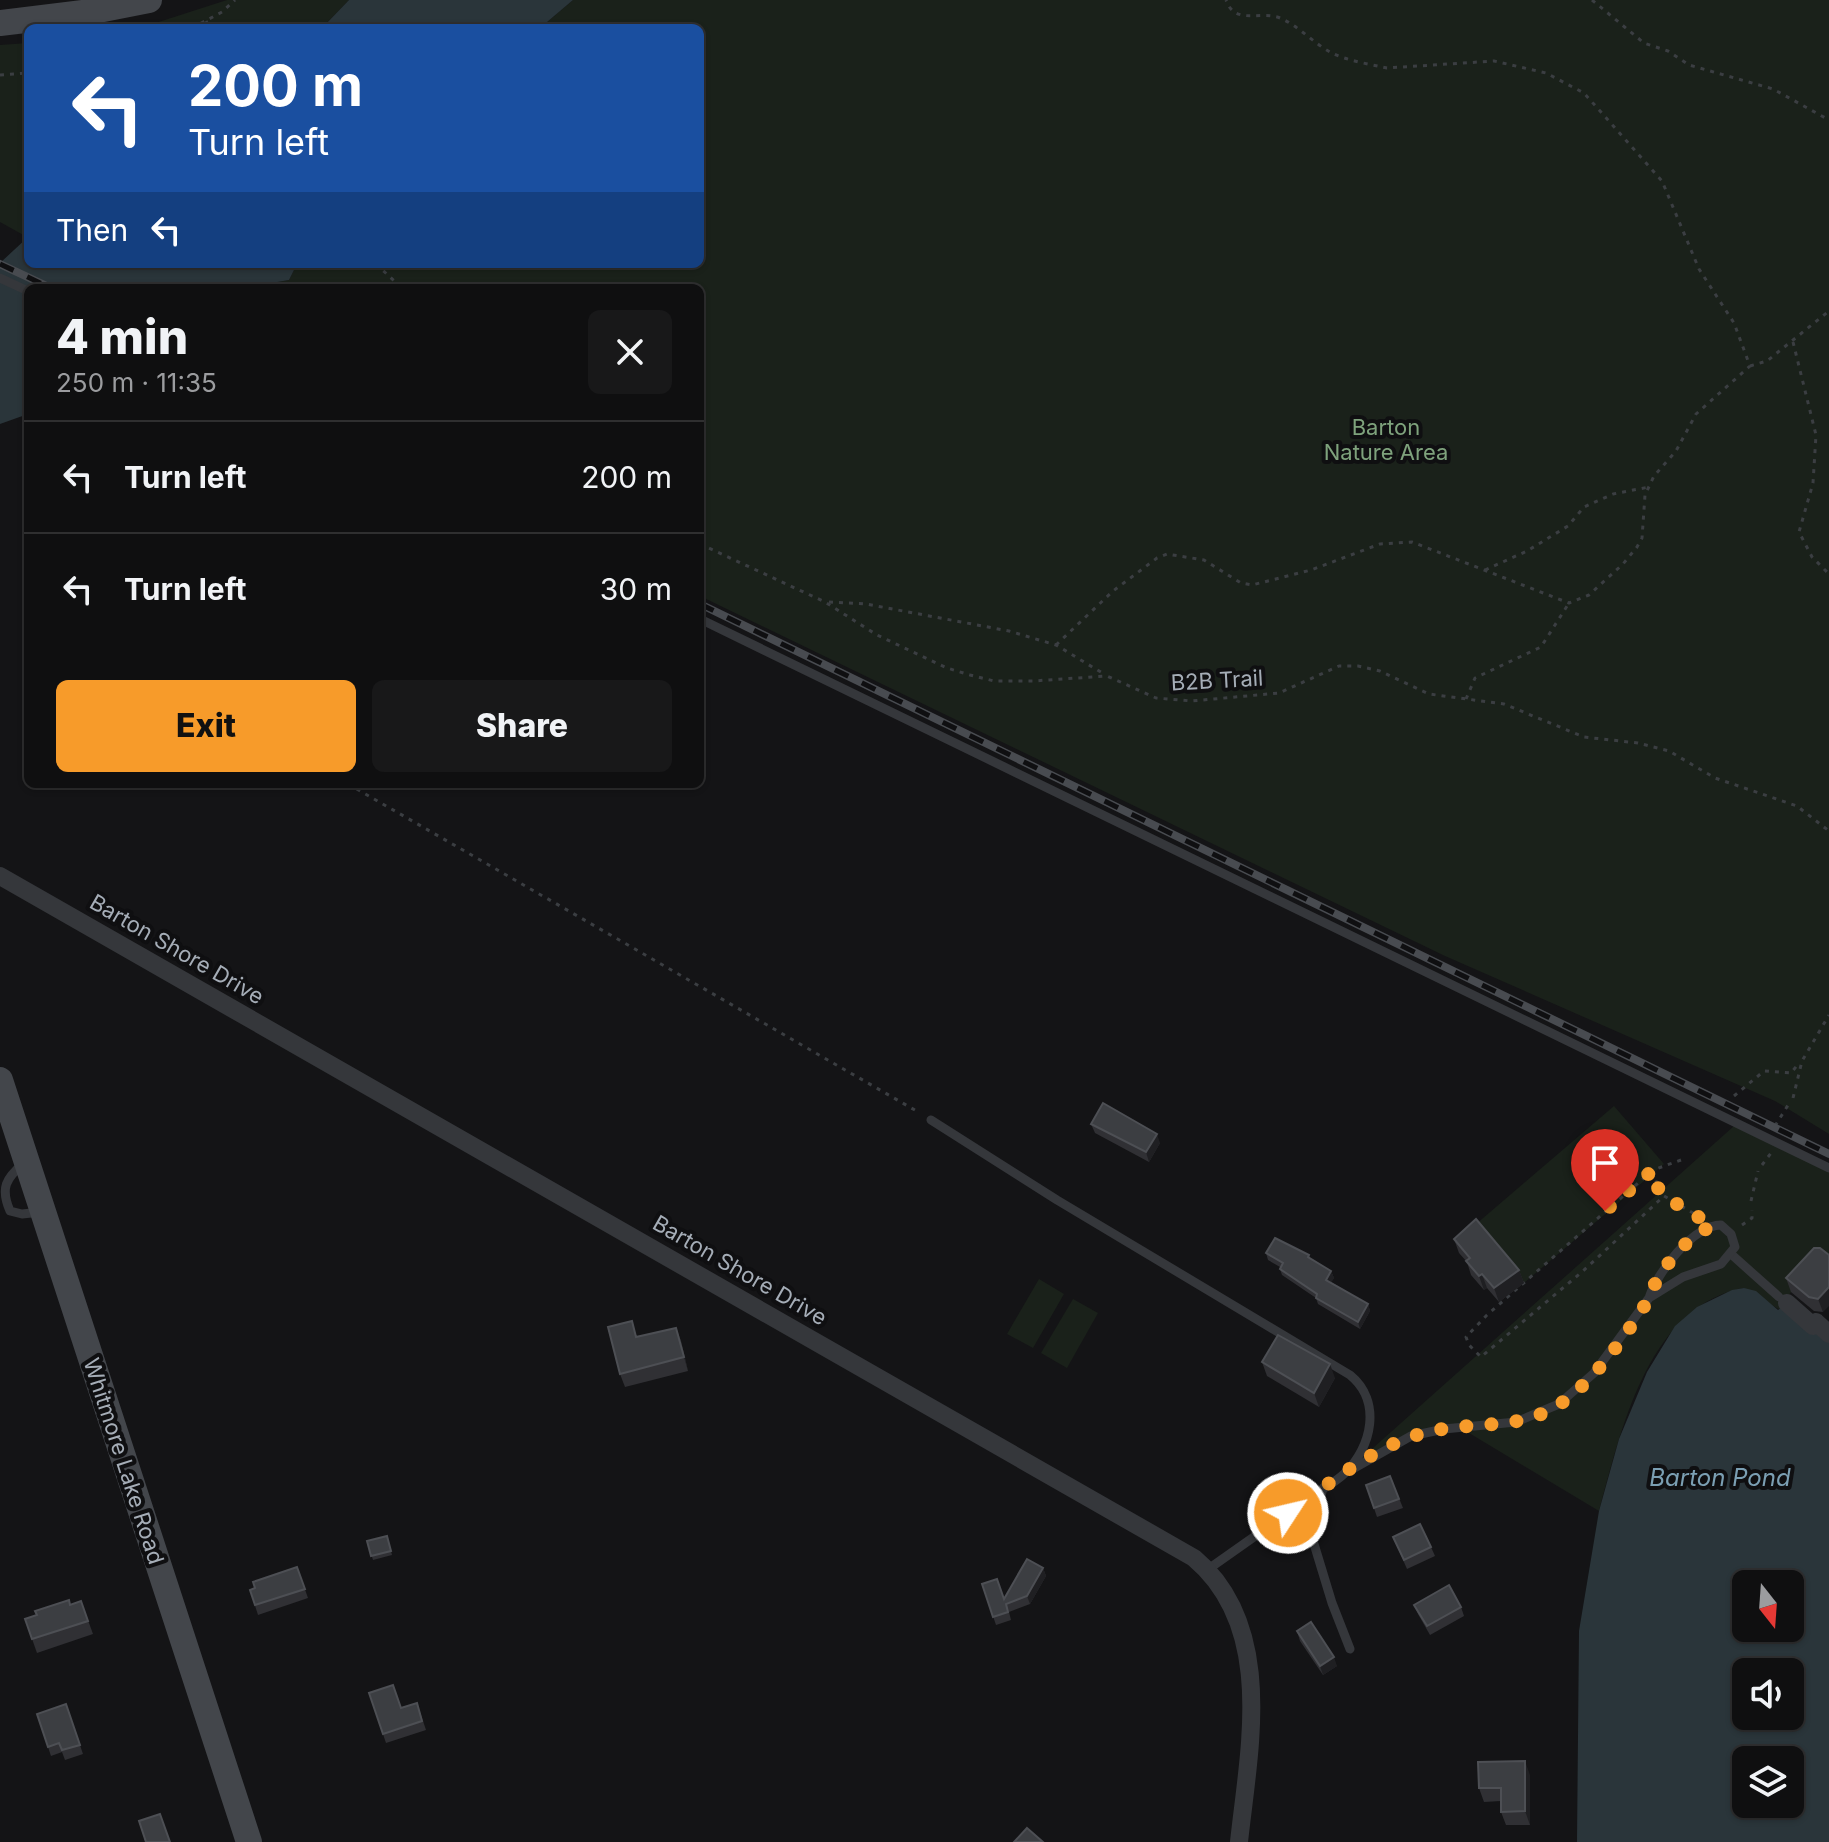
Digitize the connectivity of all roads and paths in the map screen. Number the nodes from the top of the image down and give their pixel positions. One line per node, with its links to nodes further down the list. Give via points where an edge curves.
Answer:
1 (149, 0): 6 (street)
2 (235, 0): 5 (path)
3 (1226, 0): 18 (path, via 1245,18 1281,19 1333,54 1376,66 1494,61 1546,73 1584,93 1662,181 1699,269 1734,323)
4 (1592, 0): 11 (path, via 1644,43 1689,65 1773,89)
5 (206, 21): 7 (path); 8 (path)
6 (0, 23)
7 (200, 24)
8 (208, 24)
9 (24, 73): 10 (path)
10 (0, 75)
11 (1829, 120)
12 (380, 268): 14 (path)
13 (0, 278): 15 (lane)
14 (398, 284)
15 (24, 289)
16 (1829, 311): 17 (path)
17 (1793, 342): 18 (path); 22 (path, via 1816,435 1813,483 1799,532)
18 (1750, 366): 19 (path, via 1696,414)
19 (1649, 487): 21 (path, via 1584,507 1568,526); 24 (path, via 1637,547 1589,595)
20 (704, 546): 23 (path, B2B Trail)
21 (1485, 570): 24 (path); 26 (path, via 1401,542 1252,585 1204,560 1167,554 1113,591)
22 (1829, 574)
23 (825, 602): 26 (path, via 866,604 980,625); 27 (path, B2B Trail, via 877,635 970,675 1007,681)
24 (1569, 603): 28 (path, via 1541,647 1475,678)
25 (704, 621): 39 (lane)
26 (1056, 645): 27 (path)
27 (1107, 676): 28 (path, B2B Trail, via 1156,698 1192,701 1279,693 1339,666 1358,666 1429,694)
28 (1466, 699): 30 (path, B2B Trail, via 1504,704 1584,737 1669,751 1715,778 1797,806)
29 (355, 788): 37 (path)
30 (1829, 831)
31 (0, 876): 55 (street, Barton Shore Drive, via 1096,1500)
32 (1829, 1015): 33 (path)
33 (1802, 1061): 35 (path, via 1791,1073 1764,1071); 36 (path)
34 (0, 1080): 57 (street, Whitmore Lake Road)
35 (1734, 1096)
36 (1793, 1098)
37 (931, 1120): 51 (lane, via 1354,1378 1368,1399 1371,1422)
38 (1681, 1160): 40 (path)
39 (1829, 1168)
40 (1653, 1170): 42 (path); 42 (path, via 1487,1315 1466,1337 1469,1345 1481,1357)
41 (1758, 1171): 43 (path)
42 (1664, 1196): 45 (path)
43 (1751, 1201)
44 (1752, 1210): 46 (path, via 1752,1218)
45 (1713, 1226): 46 (lane); 48 (lane, via 1695,1235 1659,1275)
46 (1729, 1232): 47 (lane, via 1735,1247)
47 (1731, 1254): 48 (lane, via 1721,1264 1683,1277); 49 (lane)
48 (1649, 1298): 51 (lane, via 1594,1373 1559,1404 1516,1422 1411,1436)
49 (1783, 1300): 50 (street)
50 (1829, 1334)
51 (1345, 1474): 52 (lane)
52 (1323, 1488): 53 (lane); 54 (lane)
53 (1270, 1526): 54 (lane, via 1295,1526); 55 (lane)
54 (1311, 1534): 56 (lane)
55 (1207, 1570): 58 (street, Barton Shore Drive, via 1235,1610 1247,1656 1250,1721)
56 (1350, 1649)
57 (249, 1842)
58 (1239, 1842)

